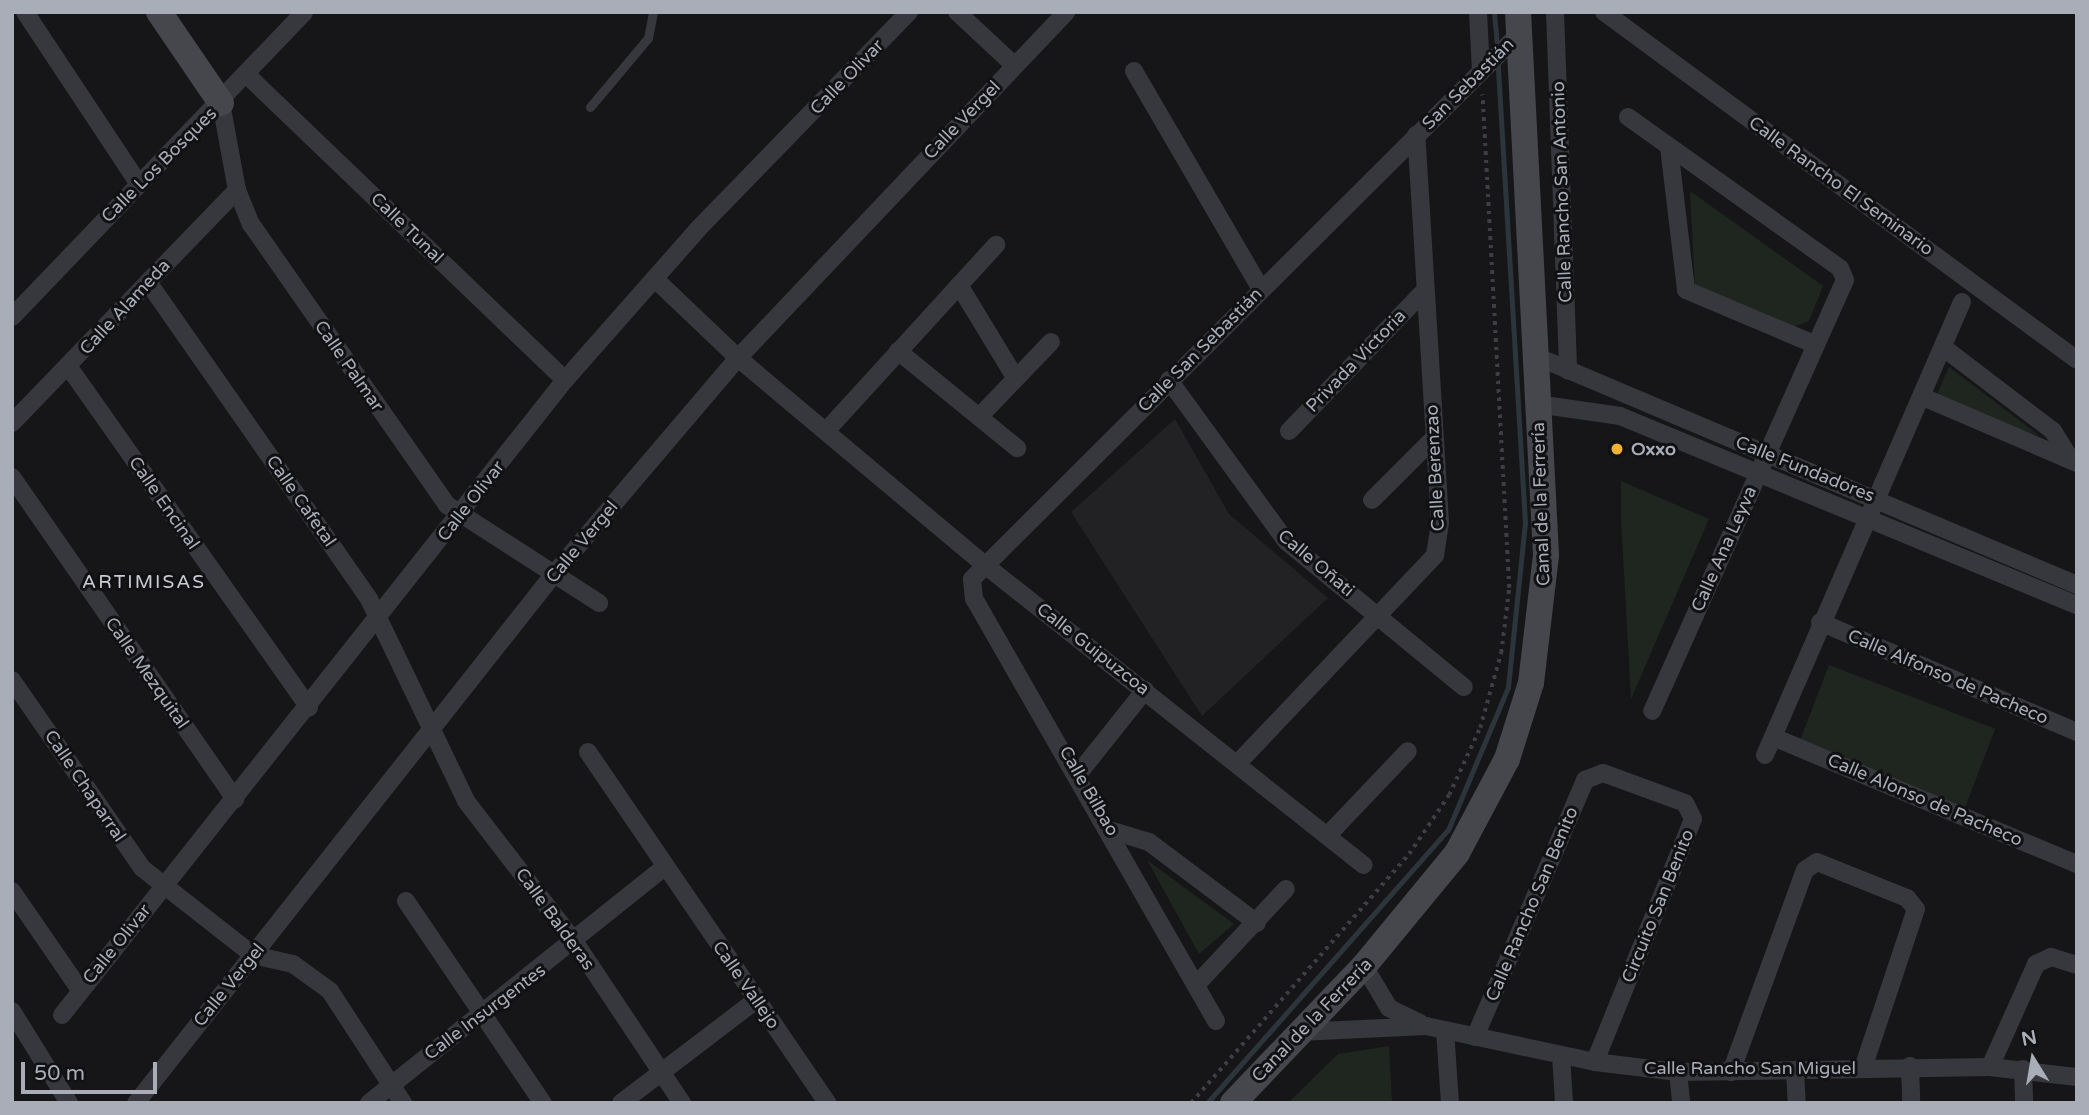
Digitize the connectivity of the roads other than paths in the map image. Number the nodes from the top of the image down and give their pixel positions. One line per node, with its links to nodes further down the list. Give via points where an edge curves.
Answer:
1 (159, 12): 16 (street)
2 (653, 12): 17 (lane, via 648,38)
3 (909, 12): 24 (street, Calle Olivar)
4 (957, 12): 12 (street)
5 (1066, 12): 12 (street, Calle Vergel)
6 (1478, 12): 14 (street)
7 (1555, 12): 39 (street, Calle Rancho San Antonio)
8 (1604, 12): 37 (street, Calle Rancho El Seminario)
9 (301, 14): 15 (street, Calle Los Bosques)
10 (24, 16): 21 (street)
11 (1519, 22): 14 (street, San Sebastián); 35 (street, Canal de la Ferrería)
12 (1014, 65): 36 (street, Calle Vergel)
13 (1133, 71): 27 (street)
14 (1481, 72): 19 (street, San Sebastián)
15 (248, 76): 16 (street, Calle Los Bosques); 41 (street, Calle Tunal)
16 (221, 103): 21 (street, Calle Los Bosques); 22 (street, Calle Palmar)
17 (590, 107)
18 (1628, 117): 20 (street)
19 (1416, 135): 27 (street, Calle San Sebastián); 28 (street, Calle Berenzao)
20 (1669, 147): 32 (street, via 1686,290); 32 (street, Calle Ana Leyva, via 1843,272)
21 (139, 184): 30 (street, Calle Los Bosques)
22 (237, 190): 25 (street, Calle Alameda); 57 (street, Calle Palmar, via 251,224)
23 (996, 245): 26 (street)
24 (654, 279): 36 (street, Calle Guipuzcoa); 41 (street, Calle Olivar)
25 (148, 282): 38 (street, Calle Alameda); 67 (street, Calle Cafetal)
26 (959, 285): 34 (street); 40 (street)
27 (1261, 289): 42 (street, Calle San Sebastián)
28 (1424, 291): 48 (street, Privada Victoria); 49 (street, Calle Berenzao)
29 (1962, 302): 33 (street)
30 (12, 317)
31 (1051, 342): 40 (street)
32 (1816, 345): 51 (street, Calle Ana Leyva)
33 (1944, 348): 43 (street); 52 (street, via 2053,431)
34 (898, 351): 45 (street); 47 (street)
35 (1533, 355): 39 (street, Calle Fundadores); 44 (street, Canal de la Ferrería)
36 (738, 358): 47 (street, Calle Guipuzcoa); 61 (street, Calle Vergel)
37 (2077, 360)
38 (68, 366): 46 (street, Calle Alameda); 72 (street, Calle Encinal)
39 (1568, 371): 51 (street, Calle Fundadores)
40 (1016, 377): 45 (street)
41 (565, 380): 57 (street, Calle Olivar)
42 (1169, 380): 59 (street, Calle San Sebastián); 66 (street, Calle Oñati, via 1272,526)
43 (1923, 397): 52 (street); 55 (street)
44 (1537, 404): 53 (street, Calle Fundadores, via 1607,412); 97 (street, Canal de la Ferrería, via 1545,588 1520,720 1501,772 1457,853)
45 (979, 416): 50 (street)
46 (12, 423)
47 (827, 429): 59 (street, Calle Guipuzcoa)
48 (1289, 431)
49 (1434, 438): 56 (street); 66 (street, Calle Berenzao, via 1440,522 1436,555)
50 (1017, 448)
51 (1768, 453): 53 (street, Calle Ana Leyva); 55 (street, Calle Fundadores)
52 (2074, 462)
53 (1759, 472): 58 (street, Calle Fundadores); 73 (street, Calle Ana Leyva)
54 (12, 477): 83 (street, Calle Mezquital)
55 (1877, 499): 58 (street); 60 (street, Calle Fundadores)
56 (1372, 500)
57 (459, 515): 61 (street, Calle Palmar); 67 (street, Calle Olivar)
58 (1867, 520): 63 (street, Calle Fundadores); 68 (street)
59 (985, 565): 71 (street, Calle Guipuzcoa); 81 (street, Calle Bilbao, via 972,579 974,599)
60 (2043, 570): 62 (street, Calle Fundadores); 63 (street)
61 (554, 574): 64 (street, Calle Palmar); 74 (street, Calle Vergel)
62 (2077, 585)
63 (2035, 587): 65 (street, Calle Fundadores)
64 (598, 603)
65 (2077, 606)
66 (1380, 615): 70 (street, Calle Oñati); 80 (street, Calle Berenzao)
67 (381, 619): 72 (street, Calle Olivar); 74 (street, Calle Cafetal)
68 (1820, 622): 75 (street, Calle Alfonso de Pacheco); 76 (street)
69 (12, 680): 89 (street, Calle Chaparral, via 130,853)
70 (1464, 687)
71 (1145, 690): 80 (street, Calle Guipuzcoa); 81 (street)
72 (309, 708): 83 (street, Calle Olivar)
73 (1652, 711)
74 (435, 732): 94 (street, Calle Balderas, via 466,801); 95 (street, Calle Vergel)
75 (2077, 732)
76 (1773, 737): 79 (street); 86 (street, Calle Alonso de Pacheco)
77 (1408, 751): 85 (street)
78 (588, 752): 88 (street, Calle Vallejo)
79 (1765, 755)
80 (1237, 764): 85 (street, Calle Guipuzcoa)
81 (1079, 774): 84 (street, Calle Bilbao)
82 (1592, 774): 108 (street, Calle Rancho San Benito); 110 (street, Circuito San Benito, via 1685,803 1693,820)
83 (235, 799): 89 (street, Calle Olivar)
84 (1113, 831): 93 (street, via 1149,842); 98 (street, Calle Bilbao)
85 (1328, 836): 87 (street, Calle Guipuzcoa)
86 (2077, 864)
87 (1363, 865)
88 (665, 867): 94 (street, Calle Insurgentes); 100 (street, Calle Vallejo)
89 (164, 886): 95 (street, Calle Chaparral); 99 (street, Calle Olivar)
90 (1286, 889): 93 (street)
91 (12, 891): 99 (street)
92 (406, 901): 101 (street)
93 (1256, 923): 98 (street)
94 (576, 944): 101 (street, Calle Insurgentes); 116 (street, Calle Balderas)
95 (253, 955): 120 (street, via 293,964 330,991); 122 (street, Calle Vergel)
96 (2077, 965): 112 (street, via 2050,957 2036,964)
97 (1364, 966): 105 (street, Calle Rancho San Miguel, via 1389,1008); 107 (street, Canal de la Ferrería)
98 (1198, 984): 104 (street, Calle Bilbao)
99 (79, 990): 103 (street, Calle Olivar)
100 (756, 1000): 116 (street); 128 (street, Calle Vallejo)
101 (482, 1010): 120 (street, Calle Insurgentes); 125 (street)
102 (13, 1015): 121 (street)
103 (62, 1015)
104 (1216, 1021)
105 (1426, 1026): 106 (street, Calle Rancho San Miguel); 107 (street, Calle Rancho San Miguel)
106 (1445, 1030): 108 (street, Calle Rancho San Miguel); 130 (street)
107 (1299, 1032): 129 (street, Canal de la Ferrería)
108 (1475, 1037): 109 (street, Calle Rancho San Miguel)
109 (1561, 1055): 110 (street, Calle Rancho San Miguel); 131 (street)
110 (1595, 1062): 117 (street, Calle Rancho San Miguel)
111 (1910, 1066): 112 (street, Calle Rancho San Miguel); 113 (street, Calle Rancho San Miguel); 134 (street)
112 (1990, 1067): 114 (street, Calle Rancho San Miguel)
113 (1863, 1068): 115 (street, Calle Rancho San Miguel); 118 (street, via 1916,909 1907,898 1817,862 1805,870)
114 (2022, 1069): 119 (street, Calle Rancho San Miguel); 135 (street)
115 (1795, 1070): 118 (street, Calle Rancho San Miguel); 133 (street)
116 (661, 1072): 126 (street); 127 (street, Calle Balderas)
117 (1678, 1072): 118 (street, Calle Rancho San Miguel); 132 (street)
118 (1731, 1072)
119 (2077, 1077)
120 (391, 1086): 123 (street, Calle Insurgentes); 124 (street)
121 (69, 1103)
122 (135, 1103)
123 (369, 1103)
124 (403, 1103)
125 (543, 1103)
126 (621, 1103)
127 (682, 1103)
128 (827, 1103)
129 (1233, 1103)
130 (1450, 1103)
131 (1564, 1103)
132 (1681, 1103)
133 (1797, 1103)
134 (1911, 1103)
135 (2024, 1103)

